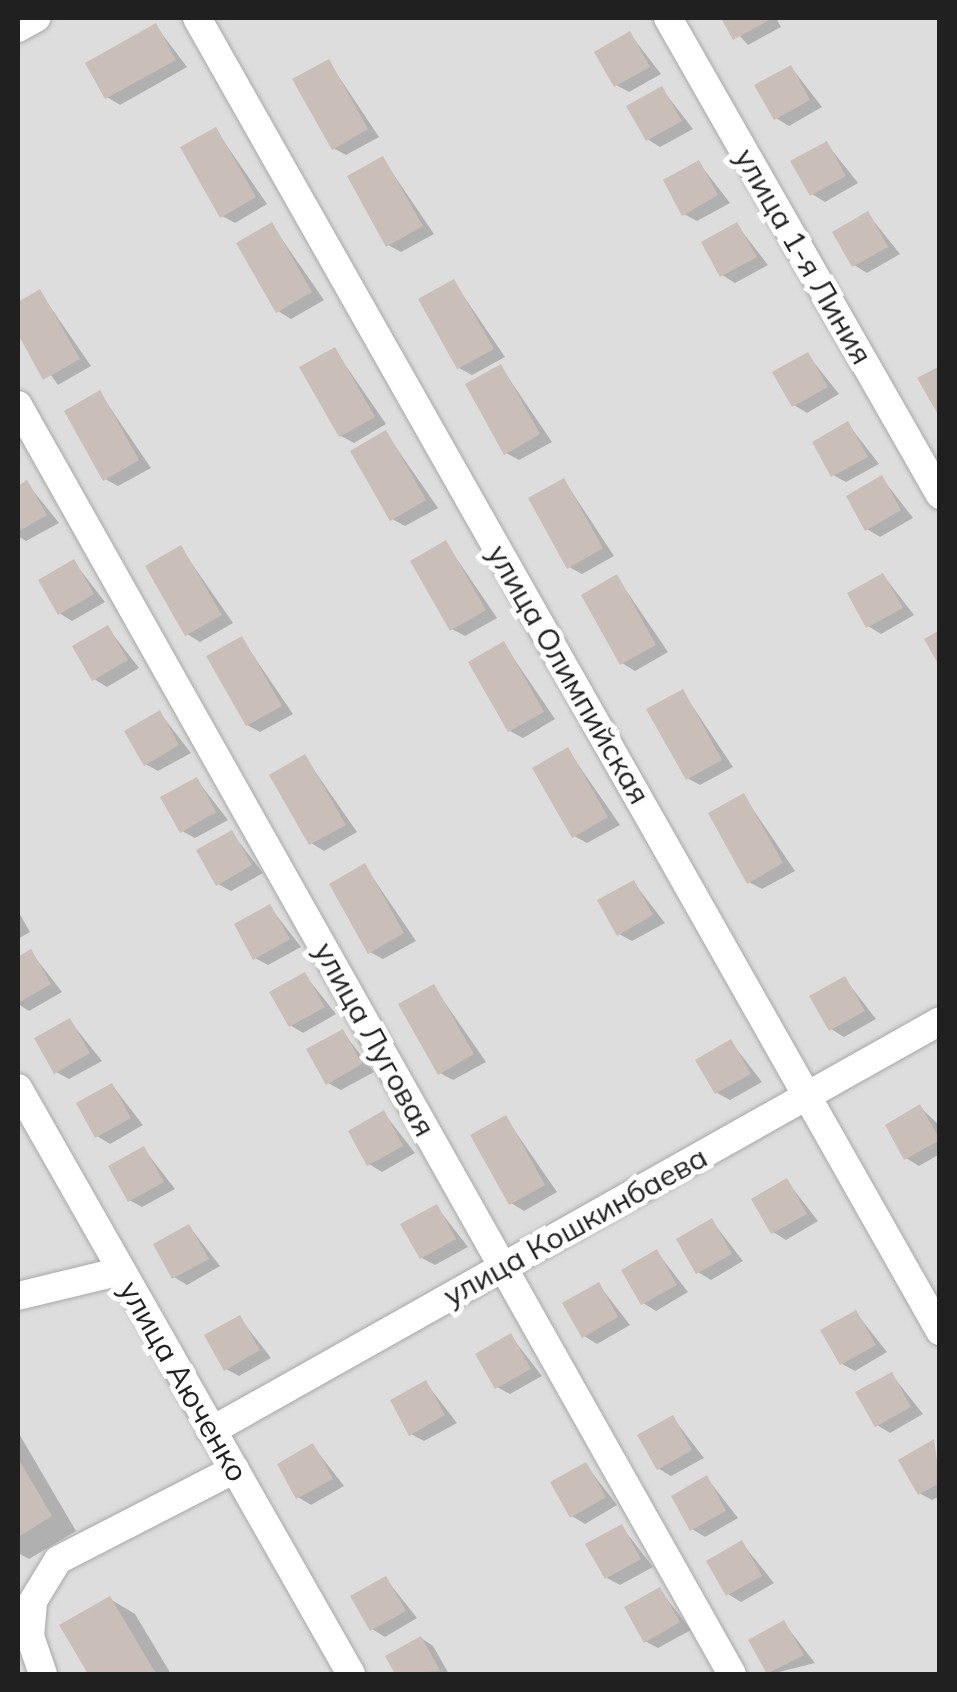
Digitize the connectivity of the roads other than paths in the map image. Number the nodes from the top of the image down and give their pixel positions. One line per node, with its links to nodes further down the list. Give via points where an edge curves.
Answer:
1 (36, 18): 4 (street)
2 (197, 18): 9 (street, улица Олимпийская)
3 (668, 18): 6 (street, улица 1-я Линия)
4 (18, 28)
5 (18, 405): 10 (street, улица Луговая)
6 (940, 495)
7 (940, 1022): 9 (street, улица Кошкинбаева)
8 (18, 1088): 11 (street, улица Аюченко)
9 (809, 1097): 10 (street, улица Кошкинбаева); 13 (street, улица Олимпийская)
10 (502, 1265): 14 (street, улица Кошкинбаева); 18 (street, улица Луговая)
11 (121, 1272): 12 (street); 14 (street, улица Аюченко)
12 (18, 1296)
13 (940, 1331)
14 (212, 1431): 15 (street, улица Аюченко)
15 (235, 1469): 16 (street, via 58,1560 33,1601 30,1637); 17 (street, улица Аюченко)
16 (43, 1674)
17 (351, 1674)
18 (732, 1674)

